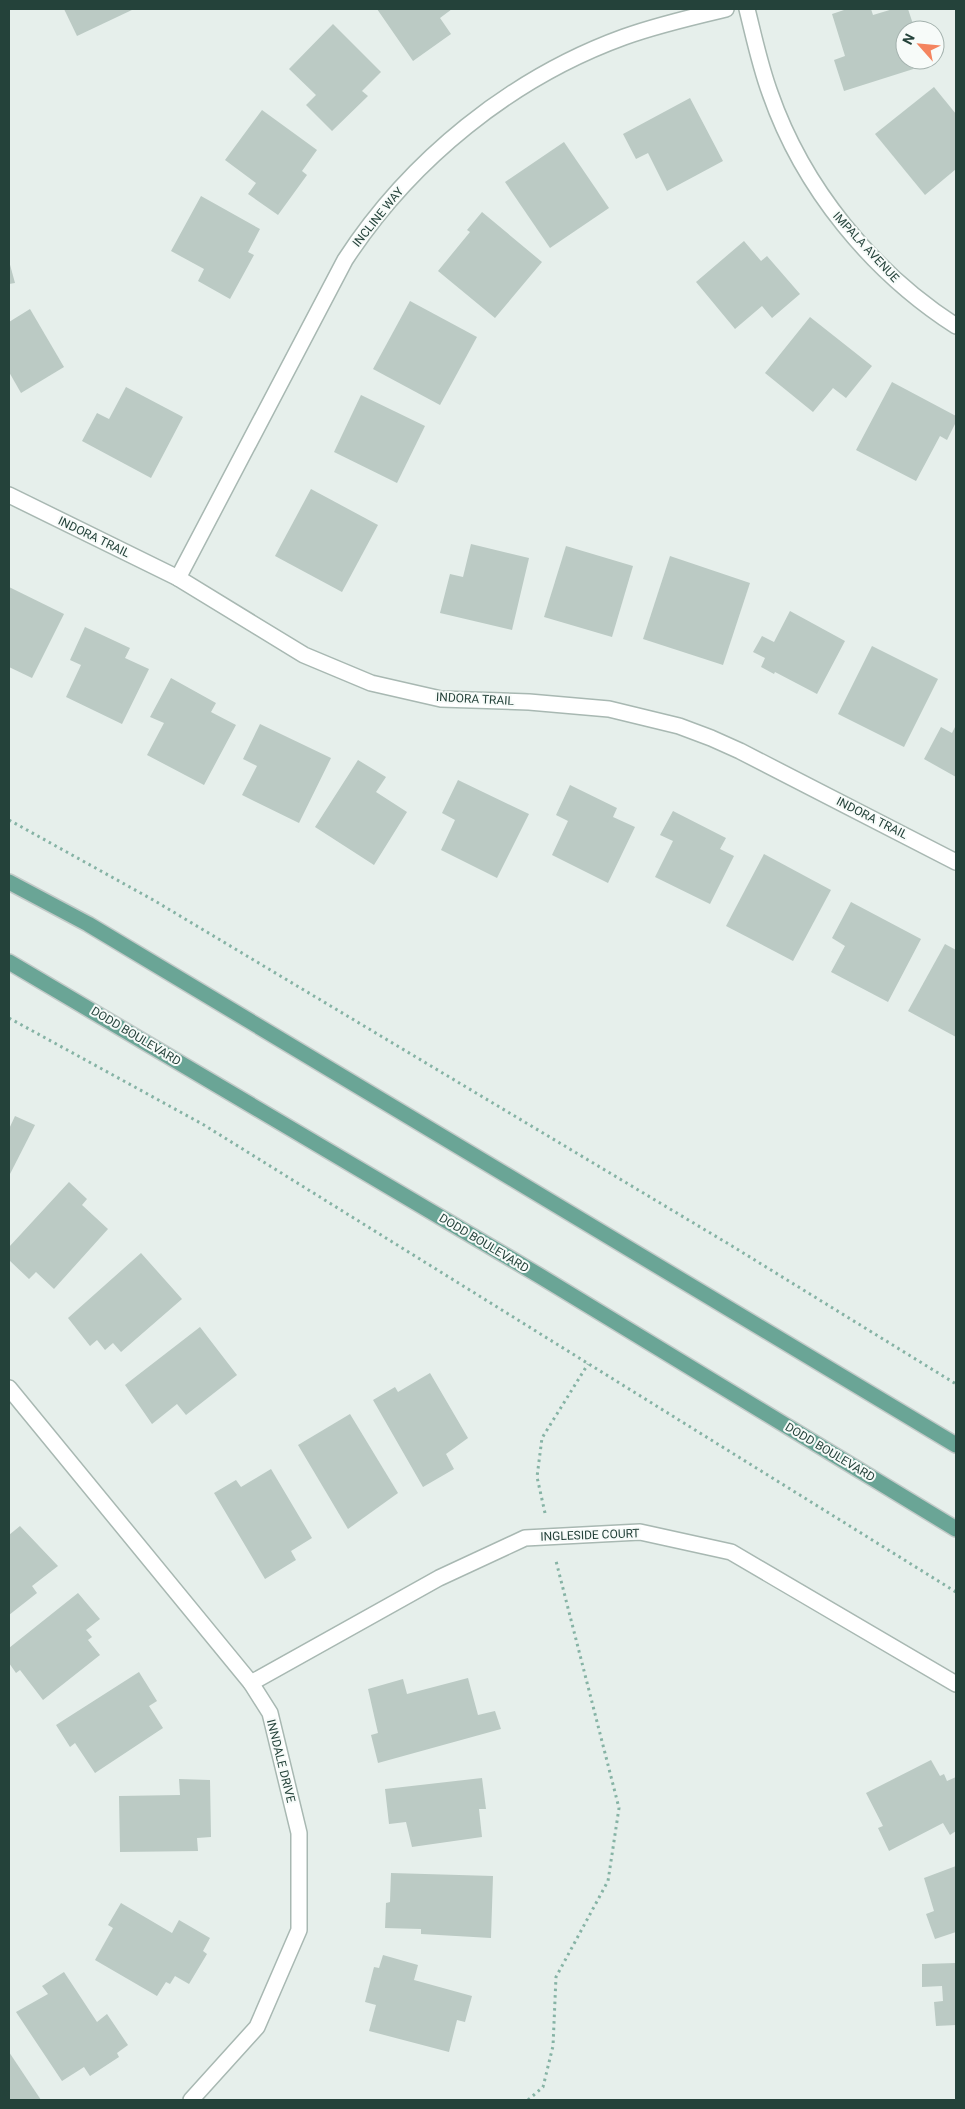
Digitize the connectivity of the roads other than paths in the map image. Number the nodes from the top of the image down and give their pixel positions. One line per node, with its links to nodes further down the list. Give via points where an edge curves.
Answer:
1 (726, 9): 5 (street, INCLINE WAY, via 623,37 552,70 468,125 403,186 344,260)
2 (747, 9): 3 (street, IMPALA AVENUE, via 770,94 790,142 818,190 853,235 889,273)
3 (956, 326)
4 (9, 495): 5 (street, INDORA TRAIL)
5 (178, 578): 6 (street, INDORA TRAIL, via 304,655 371,683 441,699 609,709 648,717 711,738)
6 (956, 862)
7 (9, 882): 10 (main road, via 88,924)
8 (9, 962): 11 (main road, DODD BOULEVARD, via 540,1276)
9 (9, 1388): 12 (street, INNDALE DRIVE)
10 (956, 1445)
11 (956, 1529)
12 (251, 1683): 13 (street, INGLESIDE COURT, via 440,1578 525,1538 640,1532 731,1552); 14 (street, INNDALE DRIVE, via 270,1713 299,1833 299,1930 257,2027)
13 (956, 1684)
14 (191, 2100)

